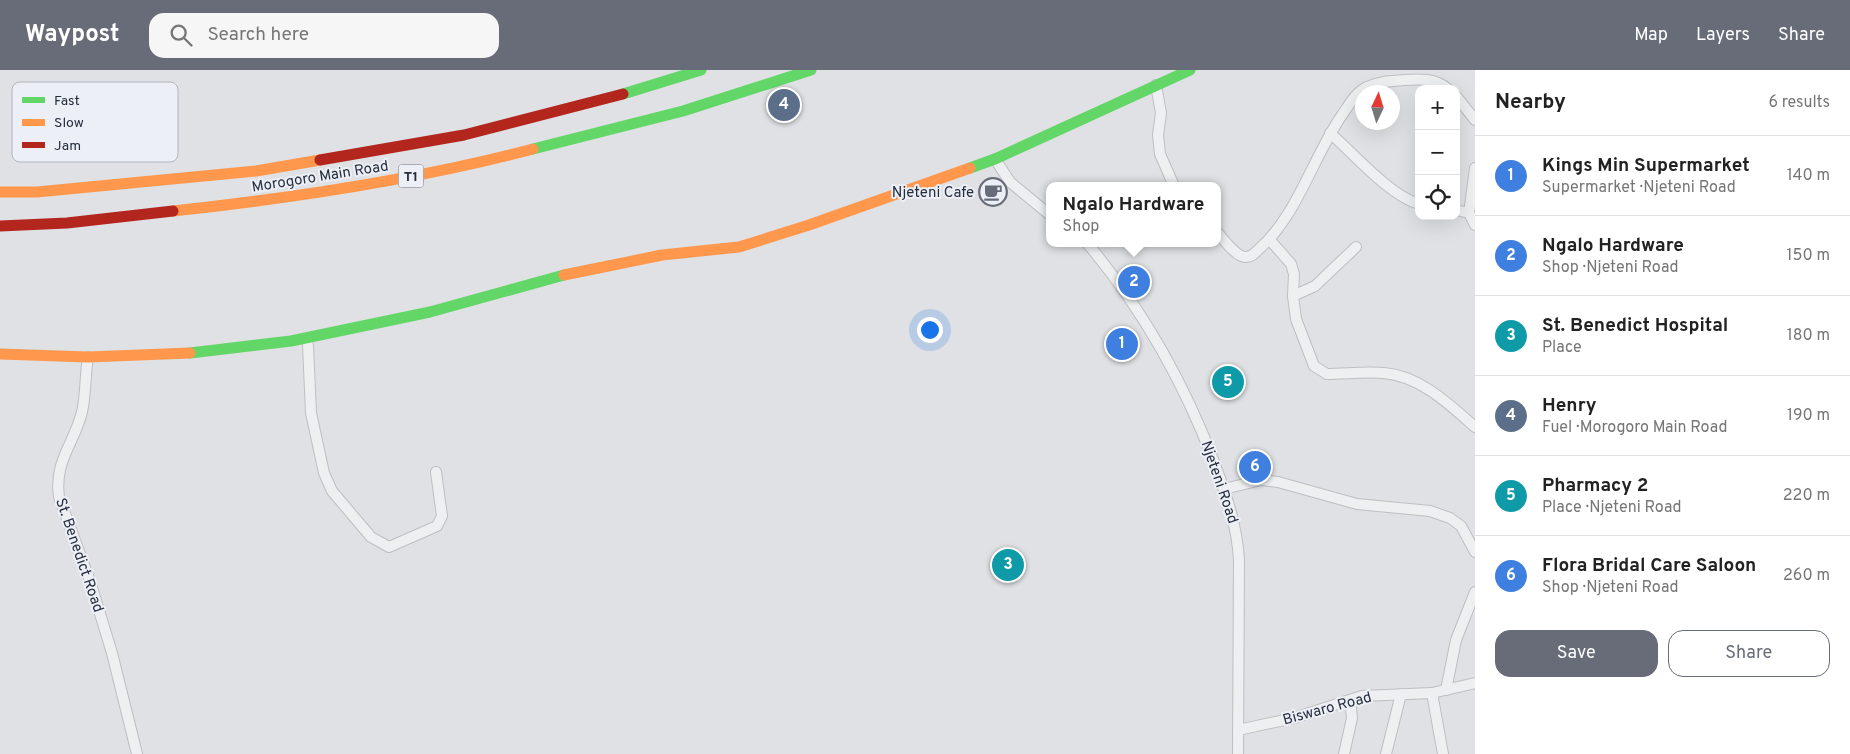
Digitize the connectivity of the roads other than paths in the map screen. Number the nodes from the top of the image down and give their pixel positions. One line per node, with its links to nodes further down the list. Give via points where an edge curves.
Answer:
1 (701, 70): 12 (main road, Morogoro Main Road / T1, via 598,102 464,135 256,170 37,192)
2 (811, 70): 18 (main road, Morogoro Main Road / T1, via 683,111 464,167 255,202 67,223)
3 (1190, 70): 4 (main road)
4 (1156, 85): 9 (main road); 11 (street, via 1161,113 1160,154)
5 (1440, 85): 8 (street, via 1417,79 1385,81 1366,87 1353,99)
6 (1460, 101): 7 (street)
7 (1475, 120)
8 (1330, 133): 13 (street, via 1392,190); 20 (street, via 1286,218)
9 (995, 159): 15 (street, via 1010,182); 26 (main road, via 739,247 662,255 573,273 430,312 291,341 168,355)
10 (1475, 168): 16 (street)
11 (1170, 182)
12 (0, 192)
13 (1415, 203)
14 (1460, 211): 16 (street)
15 (1046, 212)
16 (1469, 213): 17 (street)
17 (1475, 225)
18 (0, 226)
19 (1221, 236): 20 (street, via 1240,256 1246,257 1252,256)
20 (1270, 240): 23 (street, via 1291,264)
21 (1091, 247): 29 (street, Njeteni Road, via 1162,349 1199,421)
22 (1356, 247): 23 (street, via 1315,286)
23 (1293, 296): 27 (street, via 1296,319 1309,357 1319,371 1326,374 1395,375 1421,385)
24 (308, 344): 28 (street, via 310,413 324,473 332,491 371,537 389,547 437,526 442,516)
25 (0, 354): 26 (main road)
26 (88, 357): 38 (street, St. Benedict Road, via 82,410 78,426 60,462 57,484 112,653)
27 (1475, 427)
28 (436, 472)
29 (1224, 489): 30 (street, via 1261,480 1357,504 1430,511 1461,526); 37 (street, Njeteni Road, via 1237,531 1239,560)
30 (1475, 552)
31 (1475, 592): 33 (street, via 1456,640)
32 (1475, 683): 33 (street, Biswaro Road)
33 (1446, 690): 34 (street, Biswaro Road)
34 (1432, 693): 35 (street, Biswaro Road); 42 (street)
35 (1400, 694): 36 (street, Biswaro Road, via 1362,696); 41 (street)
36 (1350, 700): 37 (street, Biswaro Road, via 1294,718); 40 (street, via 1352,718)
37 (1238, 730): 39 (street, Njeteni Road)
38 (137, 754)
39 (1238, 754)
40 (1344, 754)
41 (1386, 754)
42 (1443, 754)

